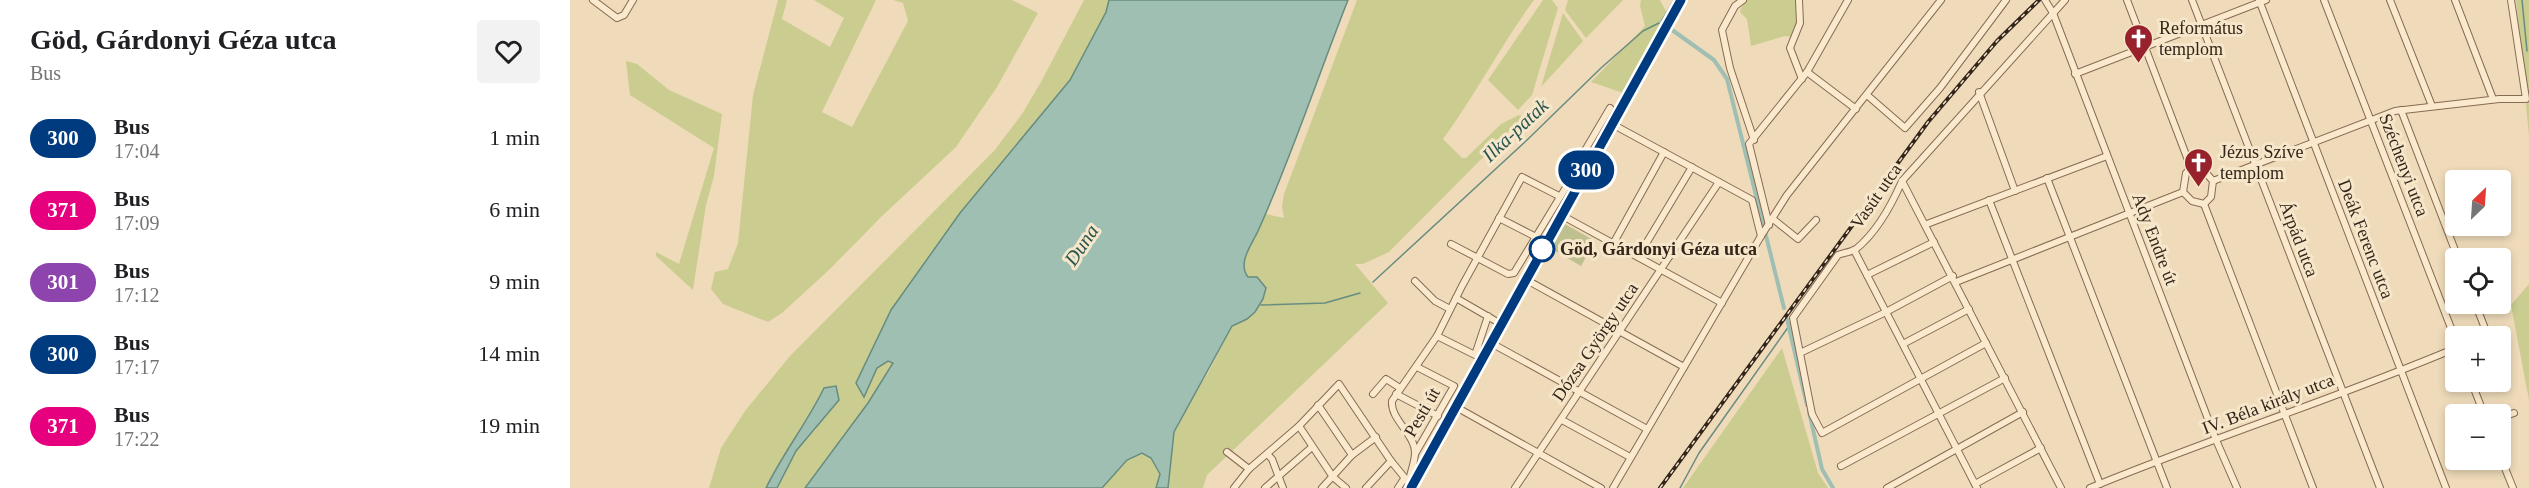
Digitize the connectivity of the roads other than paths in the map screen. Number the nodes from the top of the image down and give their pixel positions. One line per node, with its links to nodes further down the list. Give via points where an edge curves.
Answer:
1 (593, 0): 2 (street, via 617,18 624,15)
2 (633, 0)
3 (1681, 0): 32 (main road, Pesti út)
4 (1743, 0): 33 (street, via 1735,6 1722,30)
5 (1799, 0): 23 (street, via 1800,23 1790,48)
6 (1848, 0): 21 (street)
7 (1941, 0): 25 (street)
8 (2007, 0): 25 (street, via 1905,128)
9 (2045, 0): 18 (street, Ady Endre út)
10 (2065, 0): 18 (street, Vasút utca)
11 (2127, 0): 20 (street)
12 (2192, 0): 19 (street, Árpád utca)
13 (2324, 0): 31 (street, Széchenyi utca)
14 (2390, 0): 27 (street)
15 (2455, 0): 26 (street)
16 (2511, 0): 26 (street, via 2526,99)
17 (2262, 1): 19 (street); 34 (street, Deák Ferenc utca)
18 (2053, 14): 22 (street, Ady Endre út); 24 (street, Vasút utca)
19 (2202, 25): 20 (street); 37 (street, Árpád utca)
20 (2144, 48): 22 (street); 39 (street)
21 (1807, 72): 23 (street); 29 (street)
22 (2075, 74): 36 (street, Ady Endre út)
23 (1802, 80): 33 (street)
24 (1979, 92): 42 (street, Vasút utca); 45 (street)
25 (1867, 95): 29 (street)
26 (2493, 99): 27 (street)
27 (2432, 106): 30 (street)
28 (1610, 108): 40 (street, via 1574,169)
29 (1856, 109): 54 (street, via 1800,178)
30 (2401, 110): 31 (street); 62 (street)
31 (2370, 121): 34 (street); 79 (street, Széchenyi utca)
32 (1612, 124): 35 (street); 40 (main road, Pesti út)
33 (1754, 140): 54 (street, via 1749,144)
34 (2313, 143): 37 (street); 89 (street, Deák Ferenc utca)
35 (1664, 152): 38 (street); 61 (street)
36 (2107, 156): 41 (street); 50 (street, Ady Endre út)
37 (2254, 165): 43 (street); 93 (street, Árpád utca)
38 (1692, 167): 44 (street); 64 (street)
39 (2191, 168): 43 (street, via 2206,172); 46 (street, via 2186,173)
40 (1578, 176): 47 (street, Pesti út); 51 (main road, Pesti út)
41 (2047, 178): 45 (street); 58 (street)
42 (1902, 181): 55 (street); 63 (street, Vasút utca, via 1892,203)
43 (2213, 181): 49 (street, via 2211,197)
44 (1719, 182): 56 (street, via 1752,200); 67 (street, Dózsa György utca)
45 (2015, 191): 48 (street)
46 (2183, 192): 49 (street, via 2192,201); 50 (street)
47 (1559, 196): 52 (street, via 1522,177); 57 (street, Pesti út)
48 (1989, 201): 55 (street); 66 (street)
49 (2204, 204): 99 (street)
50 (2128, 213): 58 (street); 108 (street, Ady Endre út)
51 (1561, 215): 61 (street); 69 (main road, Pesti út)
52 (1499, 218): 57 (street); 65 (street)
53 (1816, 219): 54 (street, via 1798,239)
54 (1771, 222): 56 (street)
55 (1927, 224): 59 (street)
56 (1761, 236): 73 (street)
57 (1536, 237): 65 (street, Pesti út, via 1511,274)
58 (2071, 237): 66 (street); 119 (street)
59 (1935, 242): 68 (street); 70 (street)
60 (1451, 244): 65 (street)
61 (1613, 244): 64 (street)
62 (2454, 248)
63 (1854, 250): 68 (street); 85 (street, Vasút utca, via 1838,255 1793,318)
64 (1638, 257): 67 (street)
65 (1477, 258): 72 (street)
66 (2013, 259): 70 (street); 126 (street)
67 (1662, 270): 73 (street); 80 (street, Dózsa György utca)
68 (1867, 275): 76 (street)
69 (1525, 279): 78 (main road, Pesti út); 80 (street)
70 (1954, 279): 75 (street); 76 (street)
71 (1415, 281): 74 (street, via 1435,301)
72 (1456, 298): 74 (street); 77 (street)
73 (1722, 303): 87 (street)
74 (1450, 309): 81 (street)
75 (1969, 309): 83 (street); 84 (street)
76 (1886, 312): 84 (street); 85 (street)
77 (1488, 316): 78 (street); 81 (street, via 1475,355)
78 (1501, 324): 82 (main road, Pesti út)
79 (2450, 326)
80 (1620, 331): 87 (street); 94 (street, Dózsa György utca)
81 (1437, 336): 88 (street)
82 (1491, 343): 94 (street); 97 (main road, Pesti út)
83 (1986, 343): 90 (street); 91 (street)
84 (1903, 344): 91 (street)
85 (1800, 353): 91 (street, Vasút utca, via 1812,414 1822,433)
86 (2445, 353): 89 (street, IV. Béla király utca)
87 (1684, 366): 106 (street)
88 (1417, 367): 92 (street); 103 (street, Pesti út, via 1454,386)
89 (2402, 371): 93 (street, IV. Béla király utca); 146 (street, Deák Ferenc utca)
90 (2005, 378): 98 (street); 101 (street)
91 (1921, 379): 101 (street)
92 (1398, 391): 95 (street, via 1386,379); 103 (street); 114 (street, via 1392,408 1410,436)
93 (2343, 391): 99 (street, IV. Béla király utca); 145 (street, Árpád utca)
94 (1580, 392): 104 (street, Dózsa György utca); 106 (street)
95 (1373, 394)
96 (1318, 405): 105 (street); 107 (street, via 1339,384); 116 (street)
97 (1456, 407): 115 (street); 125 (main road, Pesti út)
98 (2023, 412): 110 (street); 111 (street)
99 (2285, 413): 108 (street, IV. Béla király utca); 144 (street)
100 (2514, 413): 102 (street)
101 (1939, 414): 111 (street); 120 (street)
102 (2511, 414)
103 (1438, 416): 114 (street, Pesti út)
104 (1562, 420): 115 (street, Dózsa György utca); 117 (street)
105 (1299, 426): 109 (street); 113 (street)
106 (1647, 429): 117 (street)
107 (1376, 437): 116 (street); 118 (street)
108 (2216, 440): 119 (street, IV. Béla király utca); 143 (street, Ady Endre út)
109 (1312, 447): 123 (street); 124 (street)
110 (2041, 448): 127 (street); 128 (street)
111 (1958, 450): 127 (street); 139 (street)
112 (1227, 452): 121 (street)
113 (1267, 453): 121 (street); 123 (street)
114 (1415, 454): 125 (street, Pesti út)
115 (1539, 454): 136 (street, Dózsa György utca); 137 (street)
116 (1352, 455): 124 (street)
117 (1630, 457): 138 (street)
118 (1391, 461): 125 (street); 134 (street)
119 (2157, 462): 126 (street, IV. Béla király utca); 142 (street)
120 (1841, 466)
121 (1249, 469): 129 (street)
122 (2506, 470): 147 (street)
123 (1279, 477): 130 (street); 131 (street)
124 (1333, 477): 132 (street); 133 (street)
125 (1409, 483): 135 (street, Pesti út)
126 (2100, 484): 141 (street, IV. Béla király utca)
127 (1976, 486)
128 (2060, 486): 140 (street)
129 (1234, 488)
130 (1265, 488)
131 (1283, 488)
132 (1322, 488)
133 (1346, 488)
134 (1366, 488)
135 (1398, 488)
136 (1515, 488)
137 (1601, 488)
138 (1613, 488)
139 (1887, 488)
140 (2050, 488)
141 (2090, 488)
142 (2167, 488)
143 (2237, 488)
144 (2313, 488)
145 (2380, 488)
146 (2446, 488)
147 (2513, 488)

